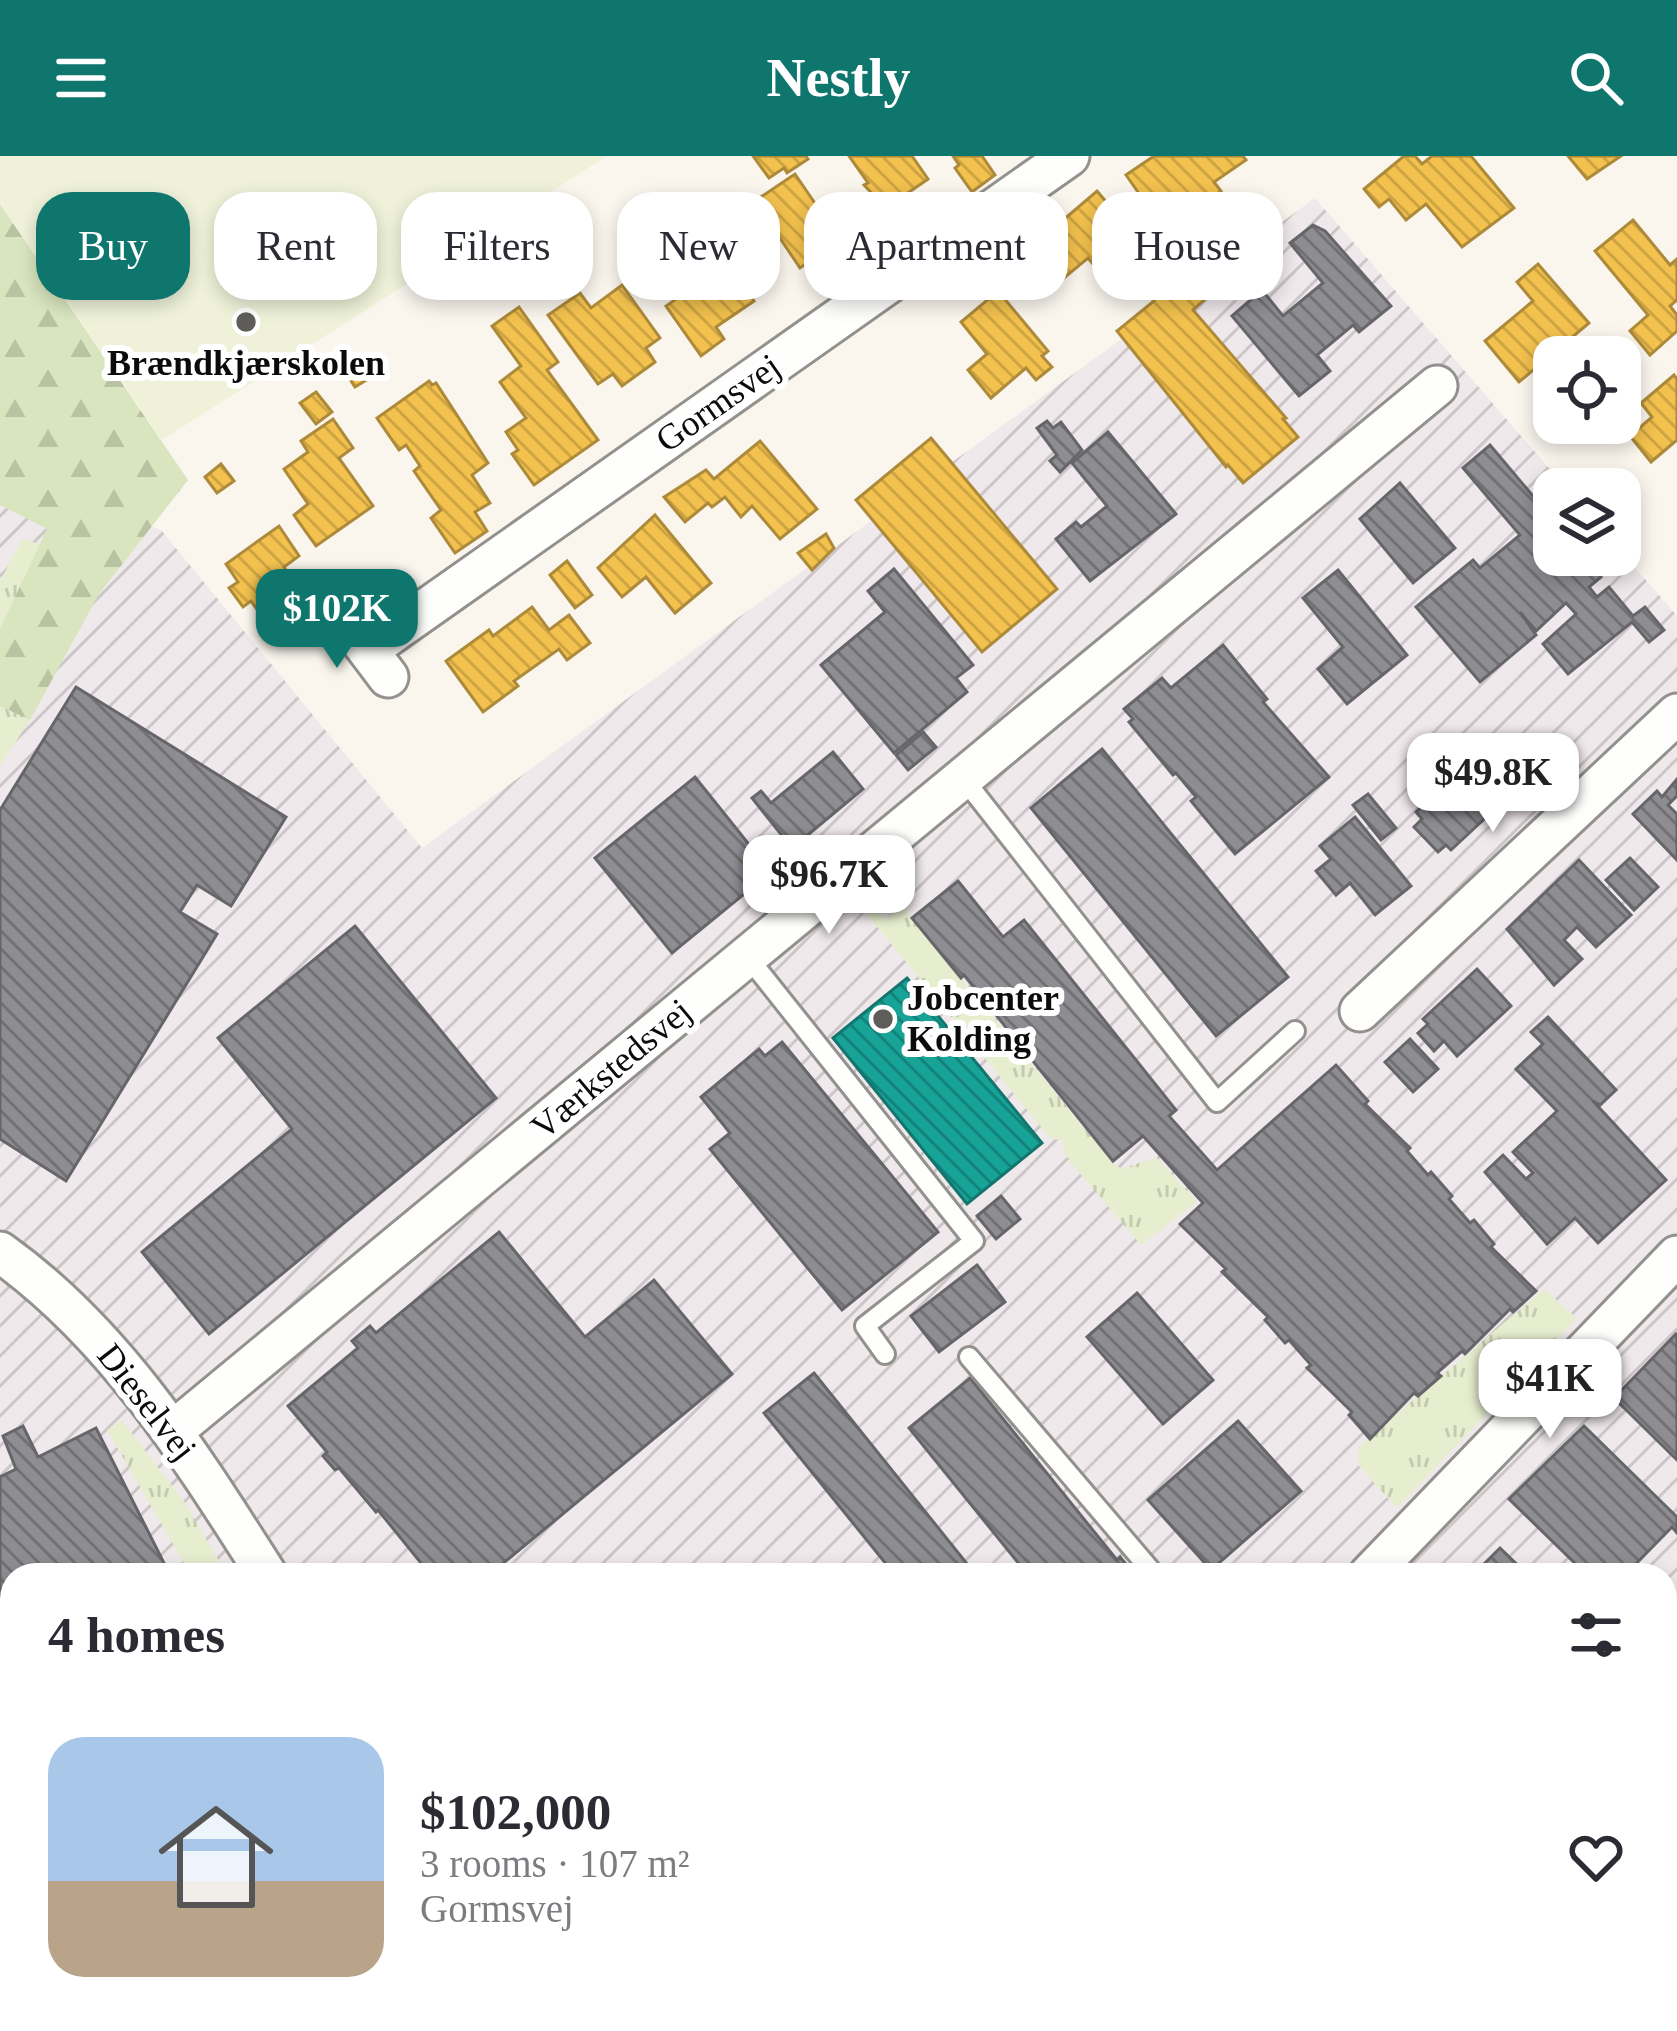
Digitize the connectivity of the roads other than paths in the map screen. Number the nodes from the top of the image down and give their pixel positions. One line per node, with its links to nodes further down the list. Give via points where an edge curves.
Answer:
1 (1069, 156): 3 (street, Gormsvej)
2 (1437, 386): 5 (street, Værkstedsvej)
3 (367, 649)
4 (1677, 714): 7 (street)
5 (963, 778): 6 (street, Værkstedsvej); 8 (lane, via 1217,1102)
6 (747, 956): 11 (lane, via 974,1241 865,1326); 13 (street, Værkstedsvej)
7 (1360, 1011)
8 (1295, 1031)
9 (0, 1252): 13 (street, Dieselvej, via 107,1346)
10 (1677, 1256): 16 (street)
11 (885, 1354)
12 (969, 1357): 15 (lane)
13 (173, 1431): 14 (street, Dieselvej)
14 (259, 1563)
15 (1145, 1563)
16 (1381, 1563)

